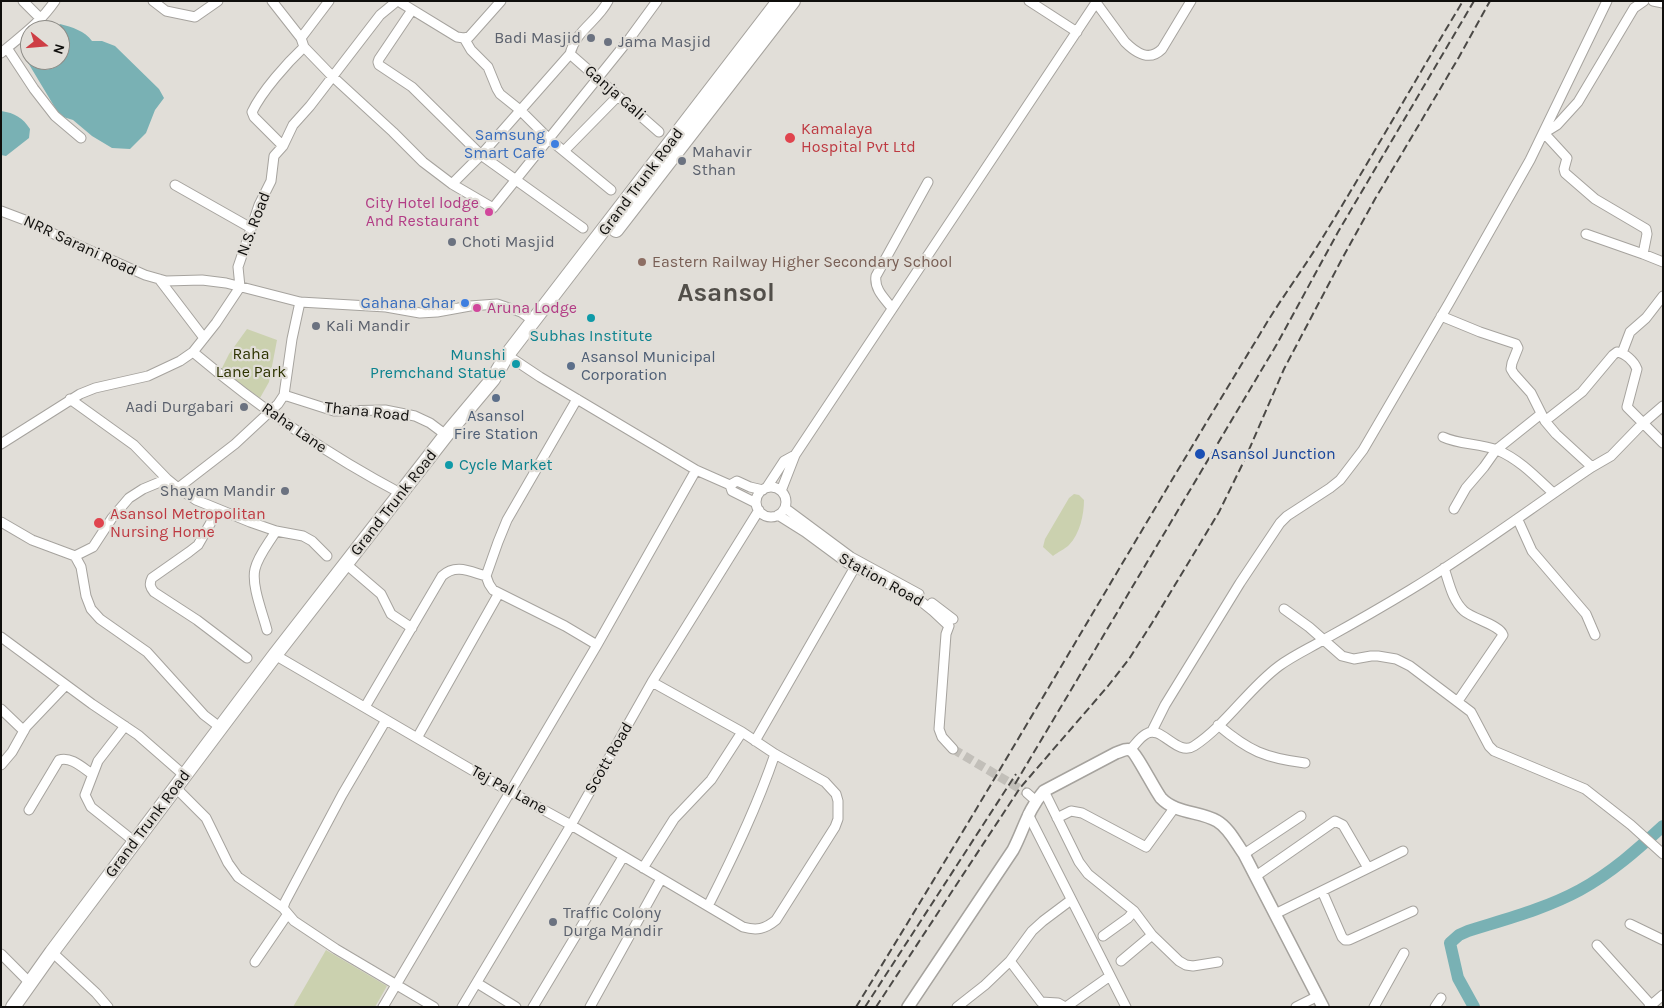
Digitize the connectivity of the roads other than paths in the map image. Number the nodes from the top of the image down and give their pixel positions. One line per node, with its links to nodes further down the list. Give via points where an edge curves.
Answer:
1 (23, 1): 21 (street)
2 (55, 1): 21 (street)
3 (153, 1): 4 (street, via 166,11 195,17)
4 (218, 1)
5 (272, 1): 24 (street)
6 (329, 1): 24 (street)
7 (397, 1): 20 (street); 27 (street, N.S. Road, via 380,15)
8 (501, 1): 23 (street, via 469,37)
9 (608, 1): 26 (street, via 598,17 575,39)
10 (657, 1): 28 (street)
11 (779, 1): 55 (main road, Grand Trunk Road)
12 (793, 1): 59 (main road)
13 (1029, 1): 22 (street)
14 (1096, 1): 15 (street, via 1125,42 1151,56 1162,49); 22 (street)
15 (1191, 1)
16 (1607, 1): 32 (street)
17 (1644, 1): 32 (street, via 1634,8 1578,102 1557,125)
18 (1655, 1): 19 (street)
19 (1663, 3)
20 (412, 10): 23 (street); 37 (street, via 379,59 379,65 412,87)
21 (41, 19): 25 (street)
22 (1077, 32): 53 (street)
23 (464, 38): 30 (street, via 488,67 500,94)
24 (302, 42): 27 (street); 35 (street, via 252,112)
25 (4, 50): 33 (street, via 56,116)
26 (570, 54): 28 (street, Ganja Gali); 30 (street)
27 (332, 76): 35 (street, N.S. Road, via 293,125); 40 (street, via 423,162)
28 (598, 78): 29 (street, Ganja Gali); 34 (street)
29 (618, 96): 31 (street, Ganja Gali); 36 (street)
30 (520, 110): 34 (street); 37 (street)
31 (660, 132)
32 (1544, 133): 47 (street, via 1565,154 1564,169 1568,176 1595,199 1646,229); 54 (street)
33 (81, 138)
34 (549, 139): 36 (street); 38 (street)
35 (283, 146): 44 (street, N.S. Road, via 274,156 271,181 258,205)
36 (564, 152): 42 (street)
37 (481, 155): 38 (street); 40 (street)
38 (516, 179): 40 (street, via 493,208); 45 (street)
39 (928, 182): 53 (street, via 876,276 877,289)
40 (452, 184)
41 (175, 185): 44 (street)
42 (611, 190)
43 (1, 211): 49 (street, NRR Sarani Road)
44 (251, 228): 50 (street, N.S. Road, via 238,267)
45 (583, 228)
46 (1586, 234): 47 (street)
47 (1643, 254): 48 (street)
48 (1663, 262)
49 (159, 280): 50 (street, NRR Sarani Road, via 202,280); 56 (street)
50 (240, 286): 52 (street, NRR Sarani Road); 56 (street)
51 (1663, 296): 58 (street, via 1630,332)
52 (300, 302): 55 (street, NRR Sarani Road, via 428,313 497,304 522,312); 60 (street)
53 (892, 308): 72 (street)
54 (1441, 316): 65 (street, via 1516,344 1518,348 1511,369 1531,392); 117 (street, via 1347,472 1330,488 1286,516 1280,524 1165,705)
55 (534, 321): 59 (main road, Grand Trunk Road)
56 (204, 338): 57 (street)
57 (194, 352): 61 (street, via 148,376 95,388); 64 (street, Raha Lane)
58 (1622, 353): 65 (street, via 1613,355 1582,392); 66 (street, via 1637,369 1627,407)
59 (510, 358): 62 (street); 67 (main road, Grand Trunk Road)
60 (284, 395): 64 (street); 67 (street, Thana Road, via 325,409 385,410 415,416)
61 (70, 399): 70 (street); 75 (street, via 134,445)
62 (577, 399): 74 (street); 94 (street, via 507,520)
63 (1663, 406): 66 (street)
64 (271, 411): 77 (street); 81 (street, Raha Lane, via 330,452)
65 (1543, 418): 71 (street); 73 (street, via 1562,441)
66 (1642, 424): 69 (street); 73 (street, via 1610,456)
67 (446, 436): 81 (main road, Grand Trunk Road)
68 (1443, 437): 71 (street)
69 (1663, 443)
70 (1, 444)
71 (1496, 450): 80 (street, via 1520,463); 83 (street)
72 (796, 455): 78 (street, via 784,462); 79 (street)
73 (1592, 467): 80 (street)
74 (696, 470): 76 (street); 103 (street)
75 (167, 479): 77 (street); 89 (street, via 129,498 92,547)
76 (730, 485): 78 (street, via 737,481 750,488); 82 (street, via 732,491)
77 (178, 488): 84 (street)
78 (765, 488): 79 (street); 82 (street, via 757,498)
79 (781, 491): 85 (street, via 786,499)
80 (1553, 493): 86 (street)
81 (402, 494): 91 (main road, Grand Trunk Road)
82 (758, 506): 85 (street, via 769,517); 106 (street, Scott Road)
83 (1454, 509)
84 (218, 510): 88 (street); 105 (street, via 198,545 152,578 150,587)
85 (782, 512): 92 (street, Station Road); 97 (street, Station Road, via 851,557 916,591)
86 (1518, 520): 93 (street); 100 (street, via 1532,551 1586,614)
87 (1, 522): 89 (street, via 32,540)
88 (276, 531): 90 (street, via 303,536); 99 (street, via 255,570)
89 (74, 556): 114 (street, via 81,567 91,610 100,620 147,652 204,715)
90 (327, 556)
91 (346, 564): 98 (street, via 381,594 391,614); 104 (main road, Grand Trunk Road)
92 (854, 567): 97 (street, Station Road, via 918,599); 119 (street)
93 (1444, 568): 102 (street); 108 (street, via 1454,596 1464,611 1501,630 1503,635)
94 (486, 576): 95 (street); 98 (street, via 456,568 449,570 442,576)
95 (498, 592): 103 (street); 118 (street)
96 (1284, 610): 102 (street)
97 (951, 623): 120 (street, via 946,634 939,729)
98 (412, 628): 109 (street)
99 (267, 630)
100 (1595, 635)
101 (1, 637): 107 (street)
102 (1323, 641): 108 (street, via 1348,659 1371,656 1402,662); 112 (street, via 1279,666)
103 (597, 645): 128 (street)
104 (275, 655): 109 (street, Tej Pal Lane); 114 (main road, Grand Trunk Road)
105 (247, 658)
106 (652, 682): 116 (street); 135 (street, Scott Road)
107 (66, 686): 113 (street); 115 (street)
108 (1458, 701): 138 (street, via 1471,712 1494,751 1585,789)
109 (365, 707): 111 (street, Tej Pal Lane)
110 (1, 709): 115 (street)
111 (386, 720): 118 (street, Tej Pal Lane); 148 (street, via 285,902)
112 (1218, 725): 117 (street, via 1192,747 1186,748); 123 (street, via 1239,743 1271,757)
113 (125, 726): 125 (street); 126 (street)
114 (221, 728): 126 (main road, Grand Trunk Road)
115 (24, 731): 124 (street)
116 (742, 732): 119 (street); 141 (street, via 710,780 674,819)
117 (1152, 732): 121 (street)
118 (417, 738): 128 (street, Tej Pal Lane)
119 (755, 741): 122 (street)
120 (953, 749)
121 (1130, 750): 129 (street); 130 (street, via 1162,799)
122 (776, 754): 147 (street, via 743,838); 147 (street, Tej Pal Lane, via 831,787 838,801 835,827 770,926 754,930 744,927)
123 (1305, 763)
124 (1, 765)
125 (92, 774): 131 (street, via 69,760 59,760); 136 (street, via 85,795 87,801)
126 (185, 776): 127 (main road, Grand Trunk Road)
127 (176, 788): 136 (main road, Grand Trunk Road); 148 (street, via 206,818 238,877)
128 (510, 791): 135 (street, Tej Pal Lane); 167 (street)
129 (1044, 791): 132 (street, via 1031,797); 134 (street)
130 (1175, 807): 134 (street, via 1146,847 1082,813 1071,811); 139 (street, via 1216,820 1229,831)
131 (29, 810)
132 (1028, 814): 146 (street); 180 (street, via 1013,850)
133 (1301, 816): 139 (street)
134 (1058, 818): 149 (street, via 1083,869)
135 (571, 825): 140 (street, Tej Pal Lane); 166 (street, Scott Road)
136 (135, 842): 157 (main road, Grand Trunk Road)
137 (1403, 851): 142 (street)
138 (1660, 851)
139 (1244, 854): 143 (street)
140 (623, 857): 141 (street, Tej Pal Lane); 178 (street)
141 (643, 868): 144 (street, Tej Pal Lane)
142 (1368, 868): 143 (street, via 1343,825 1335,821); 145 (street)
143 (1256, 876): 151 (street)
144 (661, 879): 147 (street, Tej Pal Lane); 179 (street)
145 (1322, 890): 150 (street, via 1345,940); 151 (street)
146 (1071, 900): 161 (street, via 1032,931); 164 (street)
147 (708, 906)
148 (285, 911): 162 (street); 167 (street, via 294,921)
149 (1134, 911): 153 (street); 154 (street)
150 (1413, 911)
151 (1275, 914): 169 (street)
152 (1630, 924): 155 (street)
153 (1152, 935): 160 (street); 163 (street, via 1186,965)
154 (1103, 936)
155 (1663, 940)
156 (1597, 945): 171 (street)
157 (52, 952): 165 (main road, Grand Trunk Road); 173 (street)
158 (1404, 953): 186 (street)
159 (1, 954): 165 (street)
160 (1121, 960)
161 (1010, 961): 181 (street); 182 (street, via 1041,1002)
162 (255, 962)
163 (1218, 962)
164 (1110, 976): 182 (street); 183 (street)
165 (29, 982): 172 (main road, Grand Trunk Road)
166 (477, 983): 176 (street, Scott Road); 177 (street)
167 (395, 985): 174 (street); 175 (street)
168 (1663, 995): 171 (street)
169 (1318, 996): 184 (street); 185 (street)
170 (1441, 998): 187 (street)
171 (1650, 1006)
172 (13, 1007)
173 (108, 1007)
174 (383, 1007)
175 (434, 1007)
176 (462, 1007)
177 (516, 1007)
178 (534, 1007)
179 (590, 1007)
180 (908, 1007)
181 (957, 1007)
182 (1066, 1007)
183 (1126, 1007)
184 (1296, 1007)
185 (1323, 1007)
186 (1374, 1007)
187 (1434, 1007)

